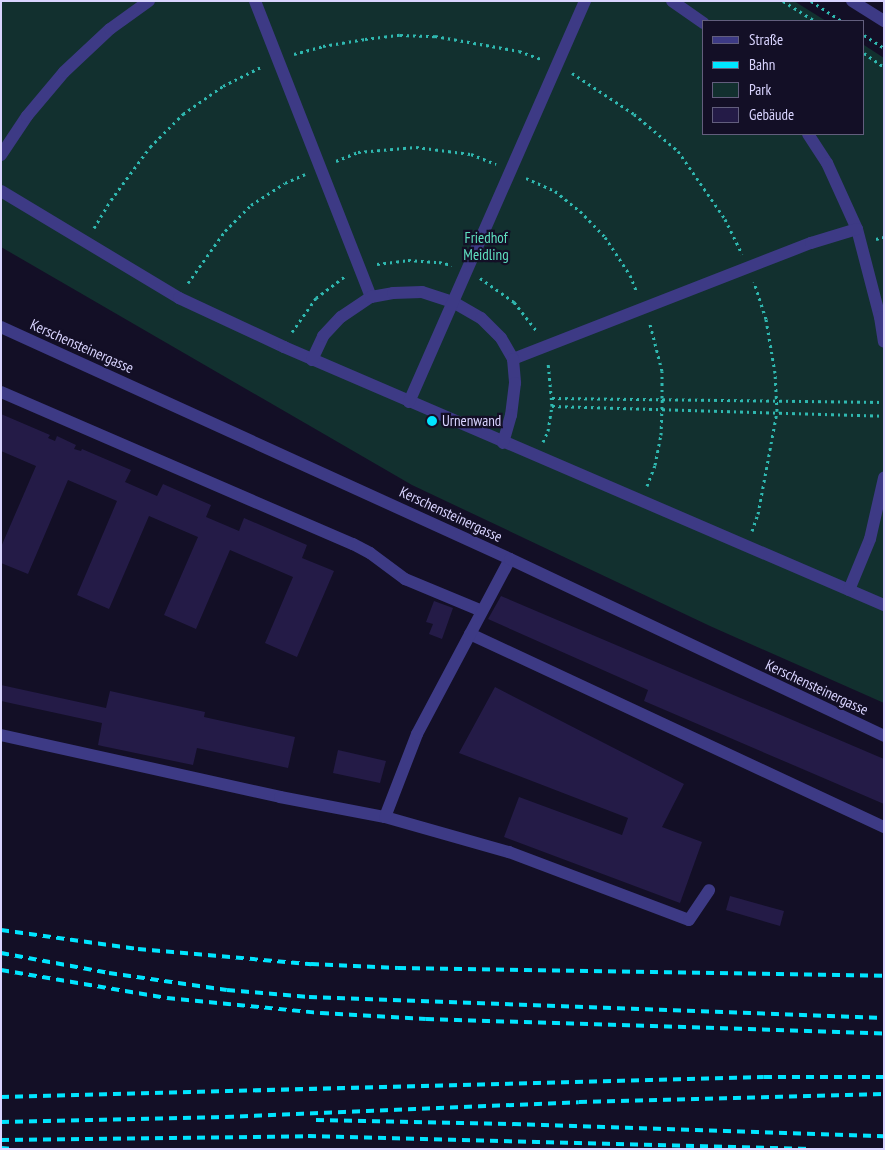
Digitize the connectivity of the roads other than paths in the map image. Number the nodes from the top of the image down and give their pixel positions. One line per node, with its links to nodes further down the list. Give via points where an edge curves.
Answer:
1 (149, 1): 9 (street, via 110,29 64,72 27,116)
2 (255, 1): 12 (street)
3 (585, 1): 13 (street)
4 (672, 1): 7 (street)
5 (852, 1): 6 (street)
6 (884, 21)
7 (702, 22)
8 (809, 135): 11 (street, via 827,163)
9 (1, 155)
10 (1, 191): 17 (street, via 179,298)
11 (857, 229): 15 (street); 16 (street, via 811,243)
12 (371, 297): 13 (street, via 422,292); 17 (street, via 341,317 323,336)
13 (453, 302): 16 (street, via 481,318 501,338); 19 (street)
14 (1, 327): 22 (street, Kerschensteinergasse)
15 (884, 342)
16 (513, 359): 20 (street, via 515,383)
17 (312, 360): 19 (street)
18 (1, 392): 25 (street, via 353,544 406,579)
19 (409, 402): 20 (street)
20 (503, 442): 23 (street)
21 (884, 478): 23 (street, via 870,539)
22 (510, 559): 25 (street); 28 (street, Kerschensteinergasse)
23 (849, 590): 24 (street)
24 (884, 605)
25 (482, 611): 26 (street)
26 (470, 634): 29 (street, via 417,734); 30 (street)
27 (1, 735): 29 (street)
28 (884, 736)
29 (385, 817): 31 (street, via 509,852 689,920)
30 (884, 827)
31 (709, 890)

